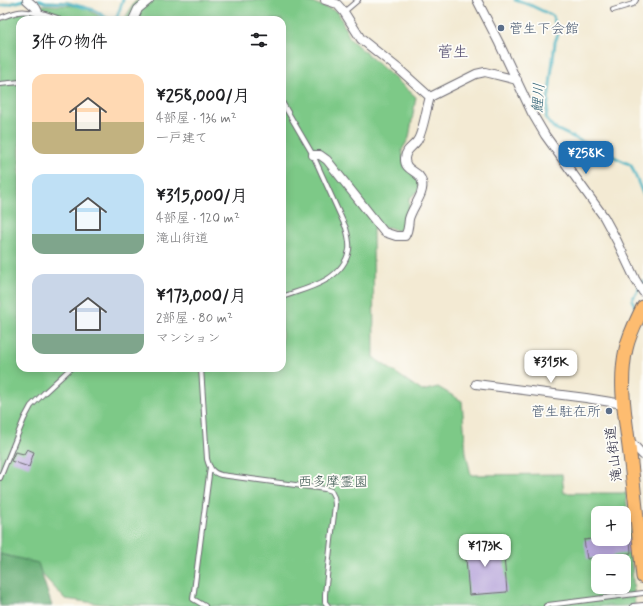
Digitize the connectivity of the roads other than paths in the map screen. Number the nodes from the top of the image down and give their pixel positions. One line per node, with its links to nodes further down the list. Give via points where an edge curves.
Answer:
1 (27, 0): 8 (street)
2 (149, 0): 11 (street, via 138,9)
3 (325, 0): 9 (street, via 337,4)
4 (358, 0): 9 (lane)
5 (478, 0): 13 (street)
6 (636, 0): 7 (lane, via 633,4)
7 (612, 10)
8 (37, 11): 10 (street); 12 (lane, via 17,12)
9 (344, 12): 16 (street, via 361,39)
10 (48, 16)
11 (135, 16)
12 (0, 18)
13 (517, 80): 16 (street, via 485,72); 19 (street, via 545,135 604,217)
14 (16, 82): 15 (lane)
15 (0, 84)
16 (430, 97): 18 (street, via 417,142 406,152 406,167 422,181 421,192 405,236 384,232 327,160 320,155)
17 (286, 109): 18 (lane)
18 (313, 155): 20 (lane, via 346,228 349,249 342,266 329,279)
19 (642, 292)
20 (286, 296)
21 (643, 307): 25 (highway, 滝山街道, via 626,348)
22 (67, 372): 29 (lane, via 31,406)
23 (201, 372): 28 (lane, via 207,458)
24 (476, 384): 25 (street)
25 (623, 404): 26 (highway, 滝山街道)
26 (628, 439): 27 (street); 30 (highway, 滝山街道)
27 (643, 455)
28 (210, 467): 33 (lane, via 193,599); 34 (lane, via 216,474 331,491 335,505 325,594)
29 (0, 478)
30 (643, 577)
31 (643, 593): 35 (lane)
32 (643, 605): 36 (lane)
33 (205, 606)
34 (328, 606)
35 (546, 606)
36 (633, 606)

